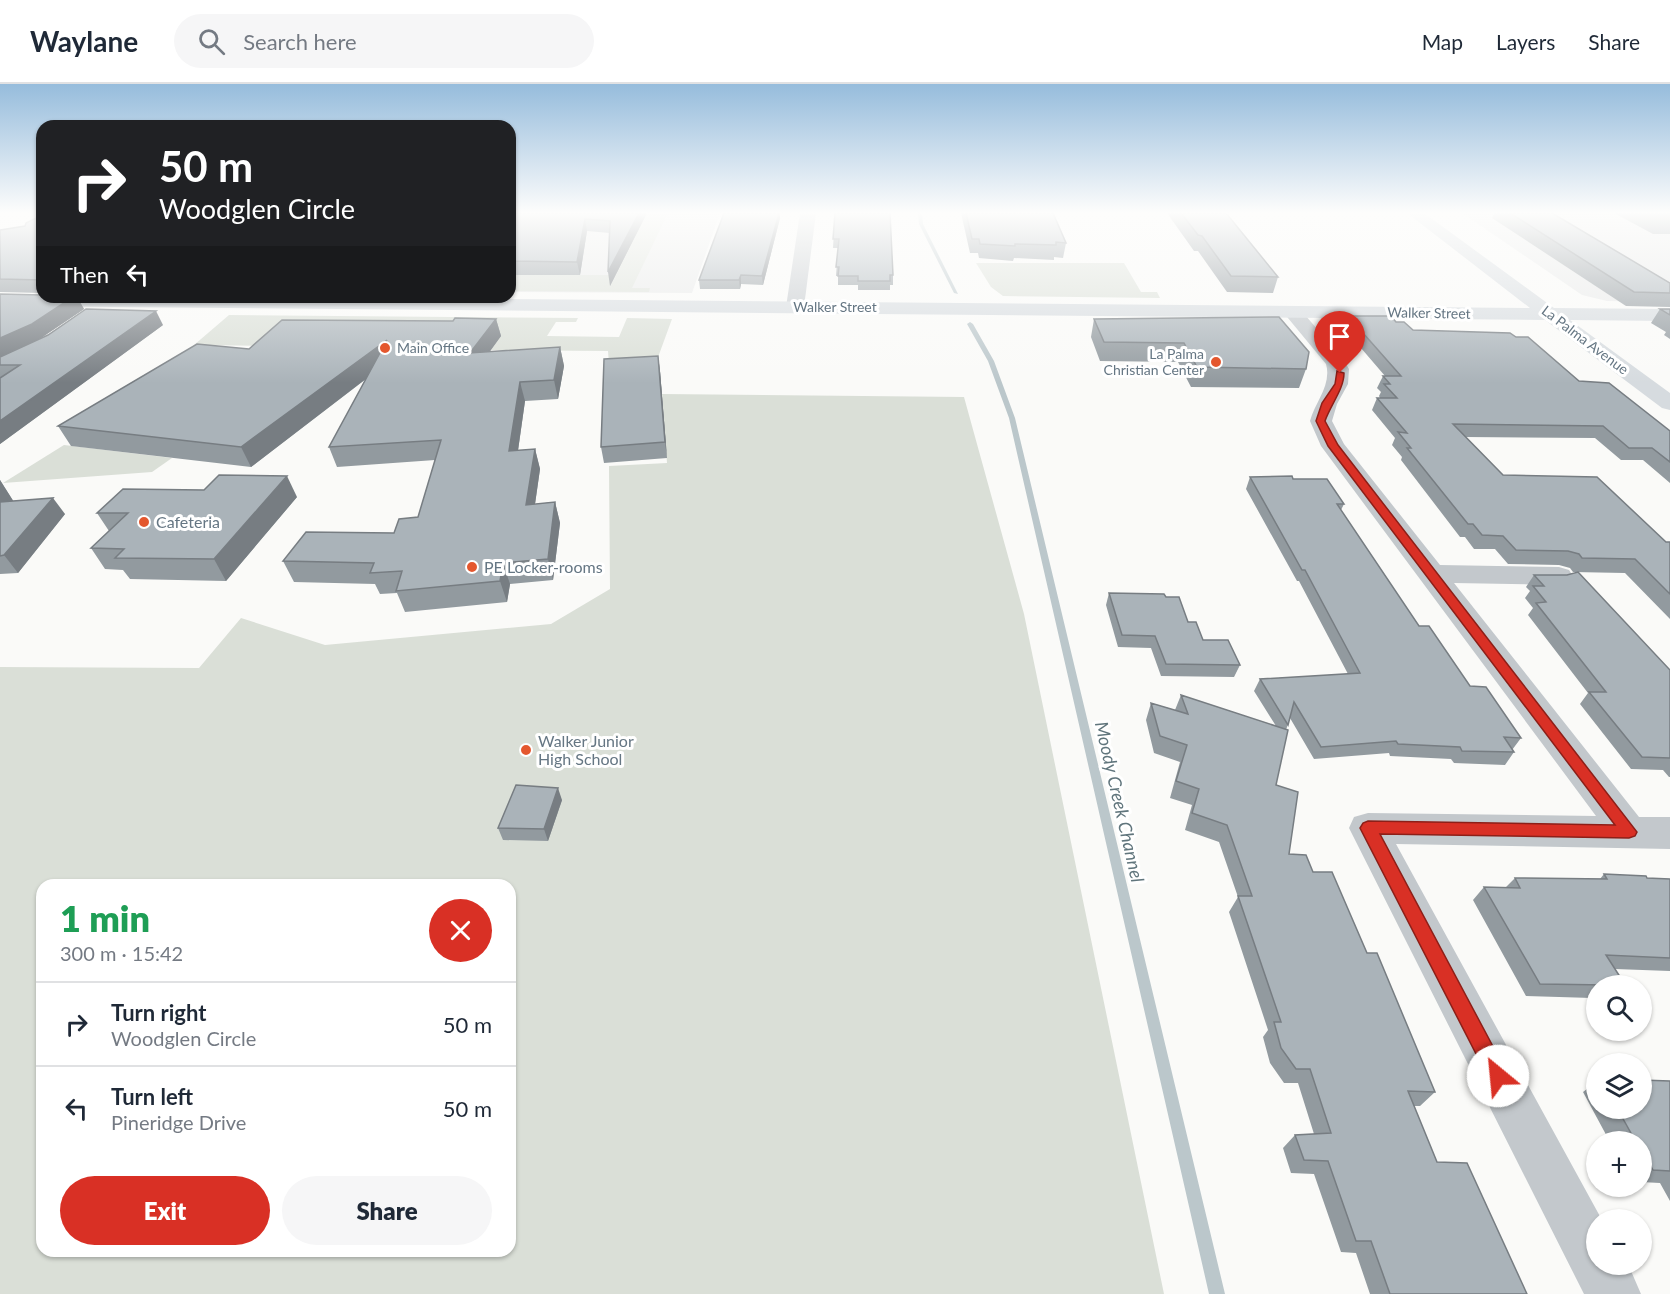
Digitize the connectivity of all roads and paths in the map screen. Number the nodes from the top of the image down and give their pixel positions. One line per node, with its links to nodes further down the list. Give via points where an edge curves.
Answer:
1 (800, 269): 8 (street)
2 (1500, 269): 7 (main road, La Palma Avenue)
3 (0, 300): 4 (main road, Walker Street)
4 (36, 300)
5 (110, 303): 12 (street)
6 (340, 303): 8 (main road, Walker Street)
7 (1556, 306): 9 (main road, Walker Street); 10 (main road, Walker Street); 14 (main road, La Palma Avenue)
8 (795, 307): 9 (main road, Walker Street)
9 (1292, 312): 15 (street, via 1336,363 1340,373 1340,384 1326,403 1321,421 1333,446)
10 (1585, 314): 11 (main road, Walker Street); 13 (main road, La Palma Avenue)
11 (1670, 315)
12 (86, 320)
13 (1616, 337)
14 (1670, 403)
15 (1431, 574): 16 (street); 17 (street)
16 (1559, 576)
17 (1629, 832): 18 (street); 19 (street, via 1368,828)
18 (1670, 833)
19 (1586, 1242)
20 (1603, 1275): 21 (street)
21 (1613, 1294)

